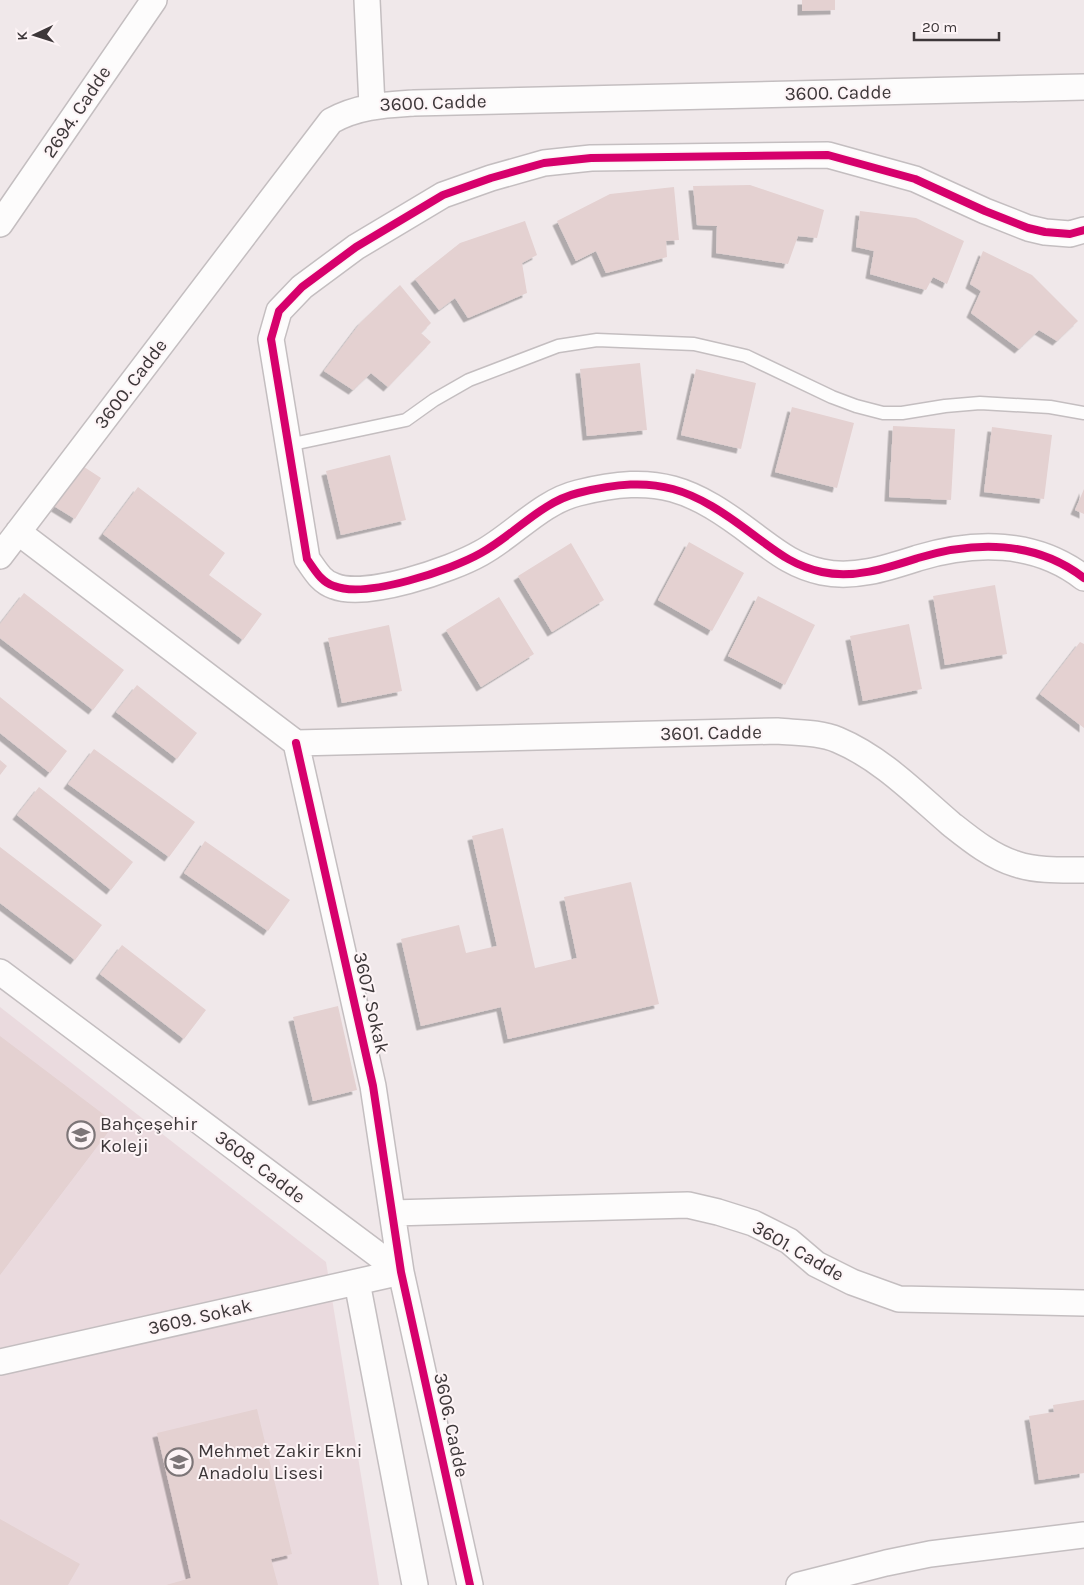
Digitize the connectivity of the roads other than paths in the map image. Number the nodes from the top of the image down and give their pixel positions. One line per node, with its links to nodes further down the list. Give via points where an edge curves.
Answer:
1 (154, 0): 5 (street, 2694. Cadde)
2 (367, 0): 4 (street)
3 (1084, 87): 4 (street, 3600. Cadde, via 414,102)
4 (372, 106): 9 (street, 3600. Cadde, via 347,112 331,122)
5 (0, 224)
6 (1084, 230): 8 (street, via 1070,234 1028,228 915,179 828,155 591,158 544,163 435,200 356,247 302,287 279,311 271,339)
7 (1084, 413): 8 (lane, via 1050,407 980,403 883,413 832,397 746,356 694,344 597,340 558,346 468,380 406,420)
8 (288, 445): 11 (street, via 308,559 320,577 334,586 354,589 392,585 452,566 482,553 547,507 576,493 625,484 663,486 690,493 712,504 791,563 823,572 854,574 890,568 949,550 984,546 1023,548 1056,561)
9 (18, 532): 10 (street, 3600. Cadde); 12 (street)
10 (0, 556)
11 (1084, 578)
12 (296, 743): 13 (street, 3601. Cadde, via 777,731 814,734 837,740 880,764 970,839 992,853 1015,864); 15 (street, 3607. Sokak, via 373,1086)
13 (1084, 870)
14 (0, 972): 16 (street, 3608. Cadde)
15 (392, 1213): 16 (street, 3607. Sokak); 18 (street, 3601. Cadde, via 688,1205 753,1223 789,1241 816,1264 898,1299)
16 (401, 1272): 17 (street, 3609. Sokak); 22 (street, 3606. Cadde)
17 (357, 1282): 19 (street, 3609. Sokak); 21 (street)
18 (1084, 1303)
19 (0, 1362)
20 (1084, 1535): 23 (street, via 930,1554)
21 (415, 1585)
22 (470, 1585)
23 (799, 1585)

